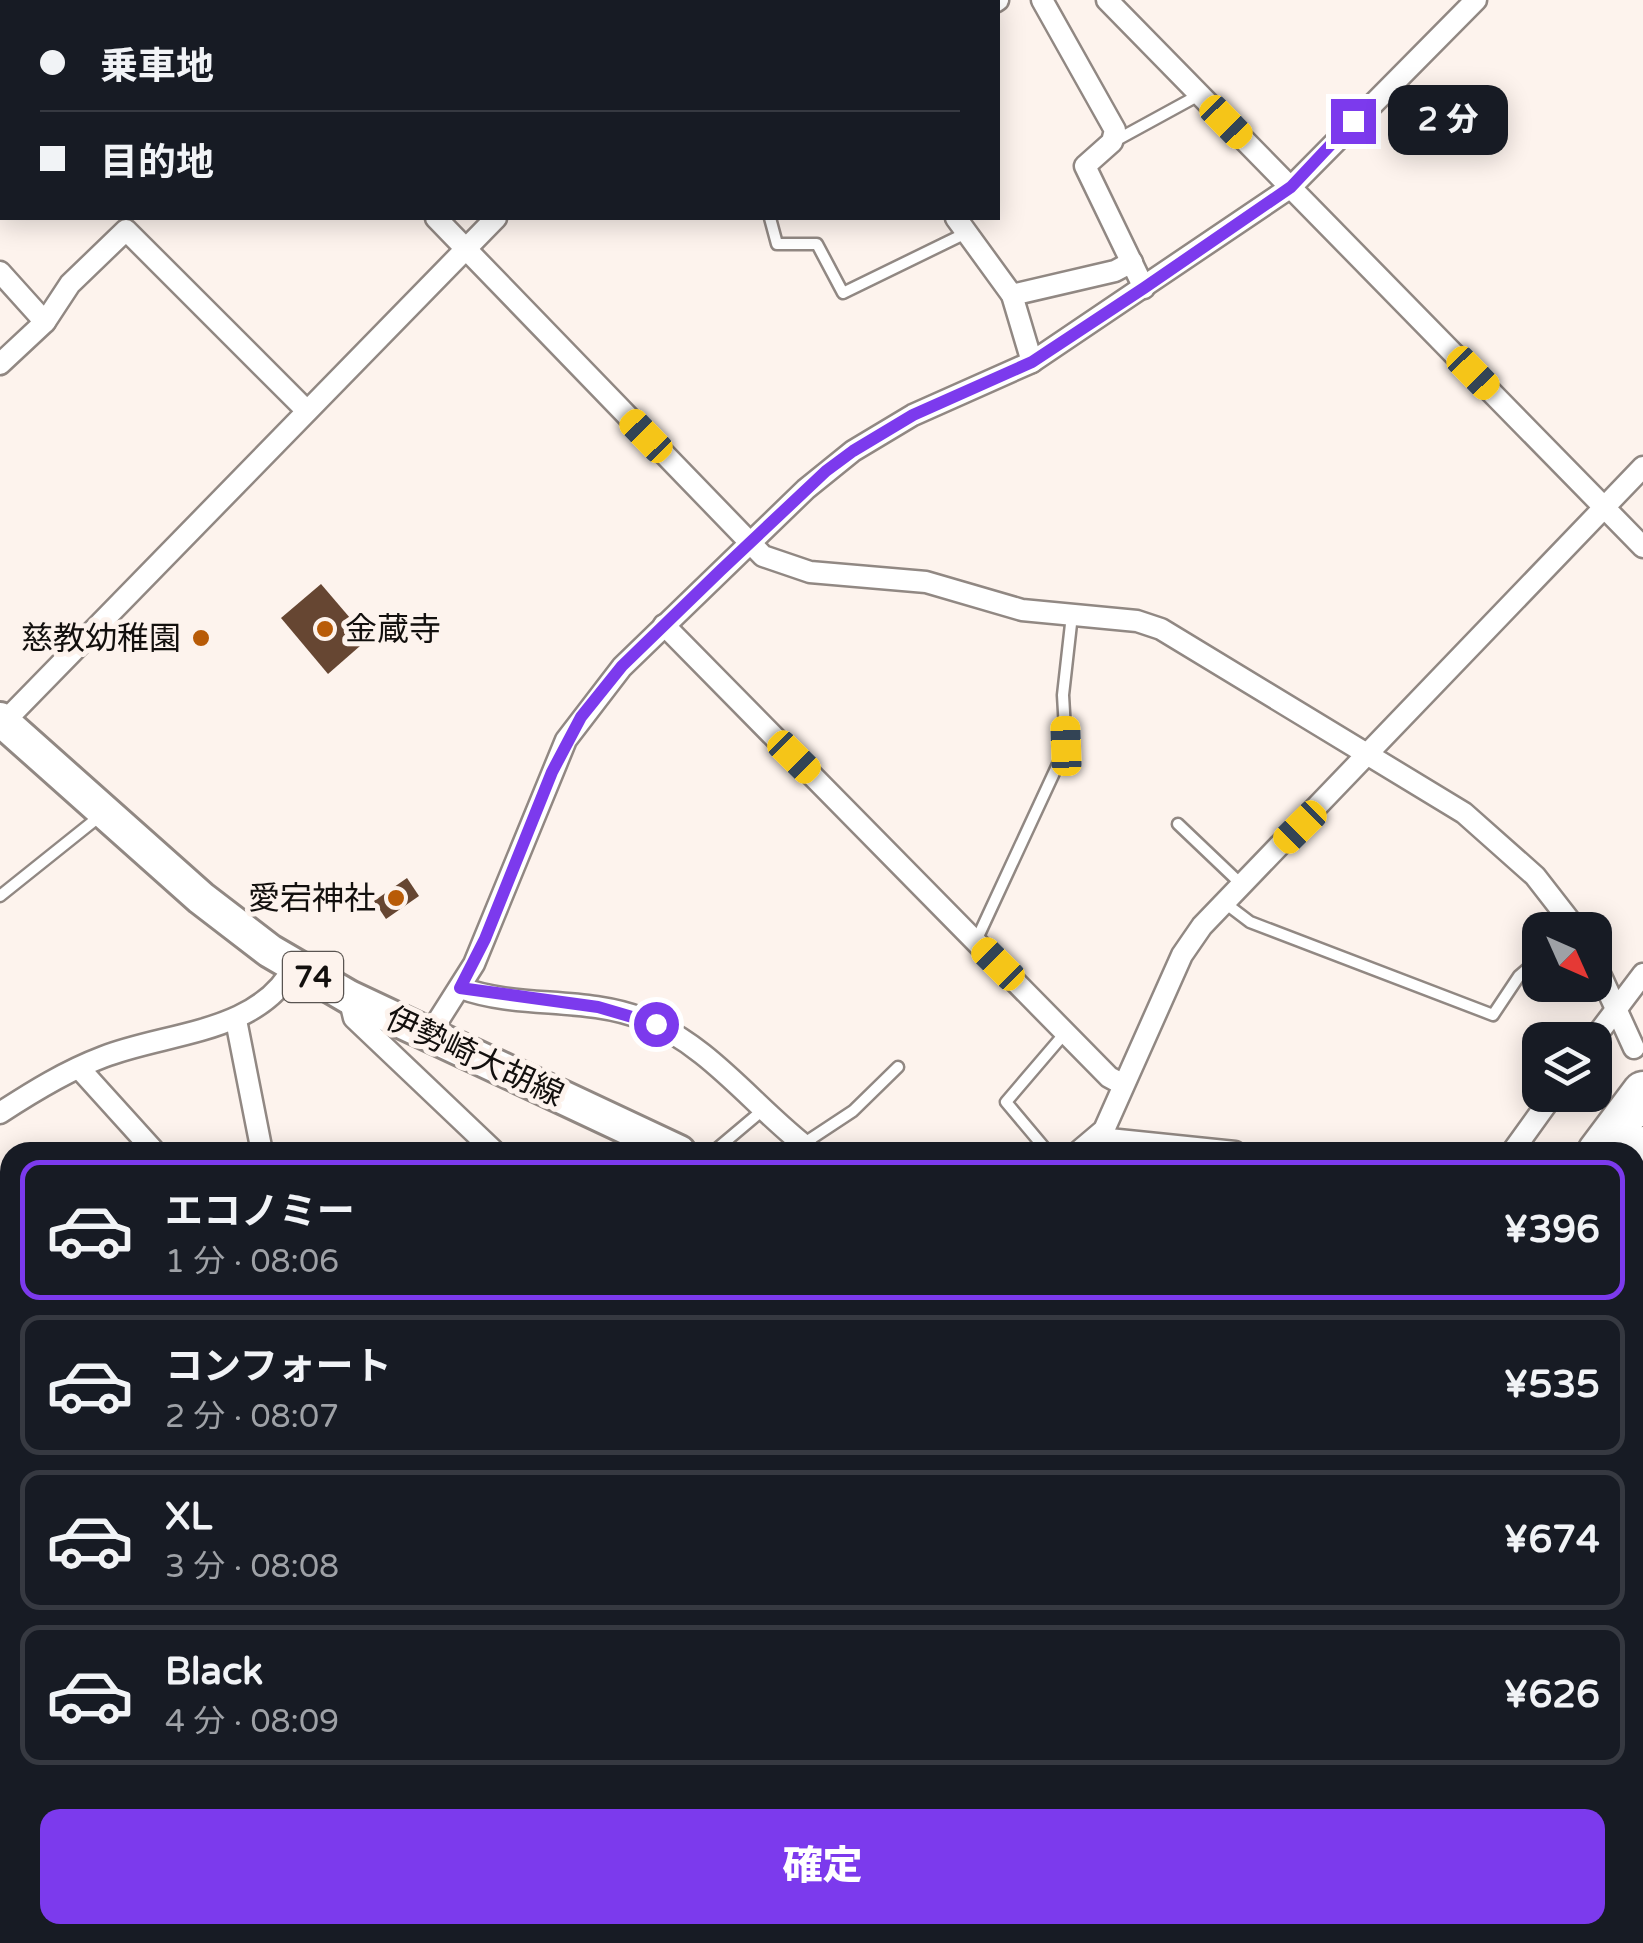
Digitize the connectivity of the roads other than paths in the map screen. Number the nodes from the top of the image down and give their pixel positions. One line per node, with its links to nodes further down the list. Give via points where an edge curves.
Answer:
1 (1042, 0): 5 (street, via 1114,130)
2 (1107, 0): 4 (street)
3 (1476, 0): 6 (street)
4 (1200, 94): 5 (lane); 6 (street)
5 (1112, 142): 12 (street, via 1085,166)
6 (1291, 187): 14 (street); 21 (street)
7 (438, 220): 11 (street)
8 (494, 220): 11 (street)
9 (771, 220): 10 (lane, via 777,244 816,244 843,293)
10 (961, 225): 15 (street)
11 (465, 249): 19 (street); 22 (street)
12 (1132, 262): 14 (street); 15 (street)
13 (0, 272): 16 (street)
14 (1144, 288): 17 (street)
15 (1012, 295): 17 (street)
16 (44, 322): 18 (street); 19 (street, via 70,284 126,230)
17 (1032, 362): 22 (street, via 884,430 826,471)
18 (0, 364)
19 (307, 410): 26 (street)
20 (1643, 466): 21 (street)
21 (1603, 506): 23 (street); 27 (street)
22 (749, 543): 24 (street, via 785,567 926,582 1022,610); 25 (street)
23 (1643, 547)
24 (1072, 614): 27 (street, via 1161,630); 34 (lane, via 1063,695 1066,746)
25 (664, 625): 34 (street); 38 (street, via 599,693 566,740)
26 (2, 721): 28 (main road, 伊勢崎大胡線 / 74)
27 (1365, 752): 30 (street); 33 (street, via 1485,830 1536,876)
28 (105, 813): 31 (lane); 35 (main road, 伊勢崎大胡線 / 74, via 223,917)
29 (1178, 824): 30 (lane)
30 (1242, 885): 32 (street)
31 (0, 896)
32 (1225, 903): 36 (lane, via 1250,922 1494,1016); 49 (street, via 1182,955)
33 (1560, 912)
34 (976, 942): 44 (street)
35 (294, 966): 39 (main road, 伊勢崎大胡線 / 74); 42 (street, via 286,982)
36 (1522, 973)
37 (1643, 974): 41 (street)
38 (460, 988): 45 (street); 51 (street, via 642,1018 706,1058)
39 (348, 997): 45 (main road, 伊勢崎大胡線 / 74); 57 (street, via 354,1018)
40 (1612, 1001): 41 (street)
41 (1616, 1010): 43 (street); 46 (street)
42 (236, 1020): 47 (street, via 152,1039); 56 (street)
43 (1607, 1022)
44 (1065, 1032): 49 (street); 62 (lane, via 1006,1102)
45 (429, 1034): 58 (main road, 伊勢崎大胡線 / 74)
46 (1634, 1048)
47 (80, 1068): 53 (street); 55 (street)
48 (898, 1068): 61 (lane)
49 (1122, 1084): 54 (street)
50 (1643, 1092): 66 (highway)
51 (764, 1109): 59 (lane); 60 (street)
52 (1541, 1112): 65 (street)
53 (0, 1113)
54 (1099, 1138): 63 (street); 64 (street)
55 (146, 1142)
56 (260, 1142)
57 (484, 1142)
58 (659, 1142)
59 (725, 1142)
60 (801, 1142)
61 (815, 1142)
62 (1040, 1142)
63 (1093, 1142)
64 (1138, 1142)
65 (1519, 1142)
66 (1606, 1142)

